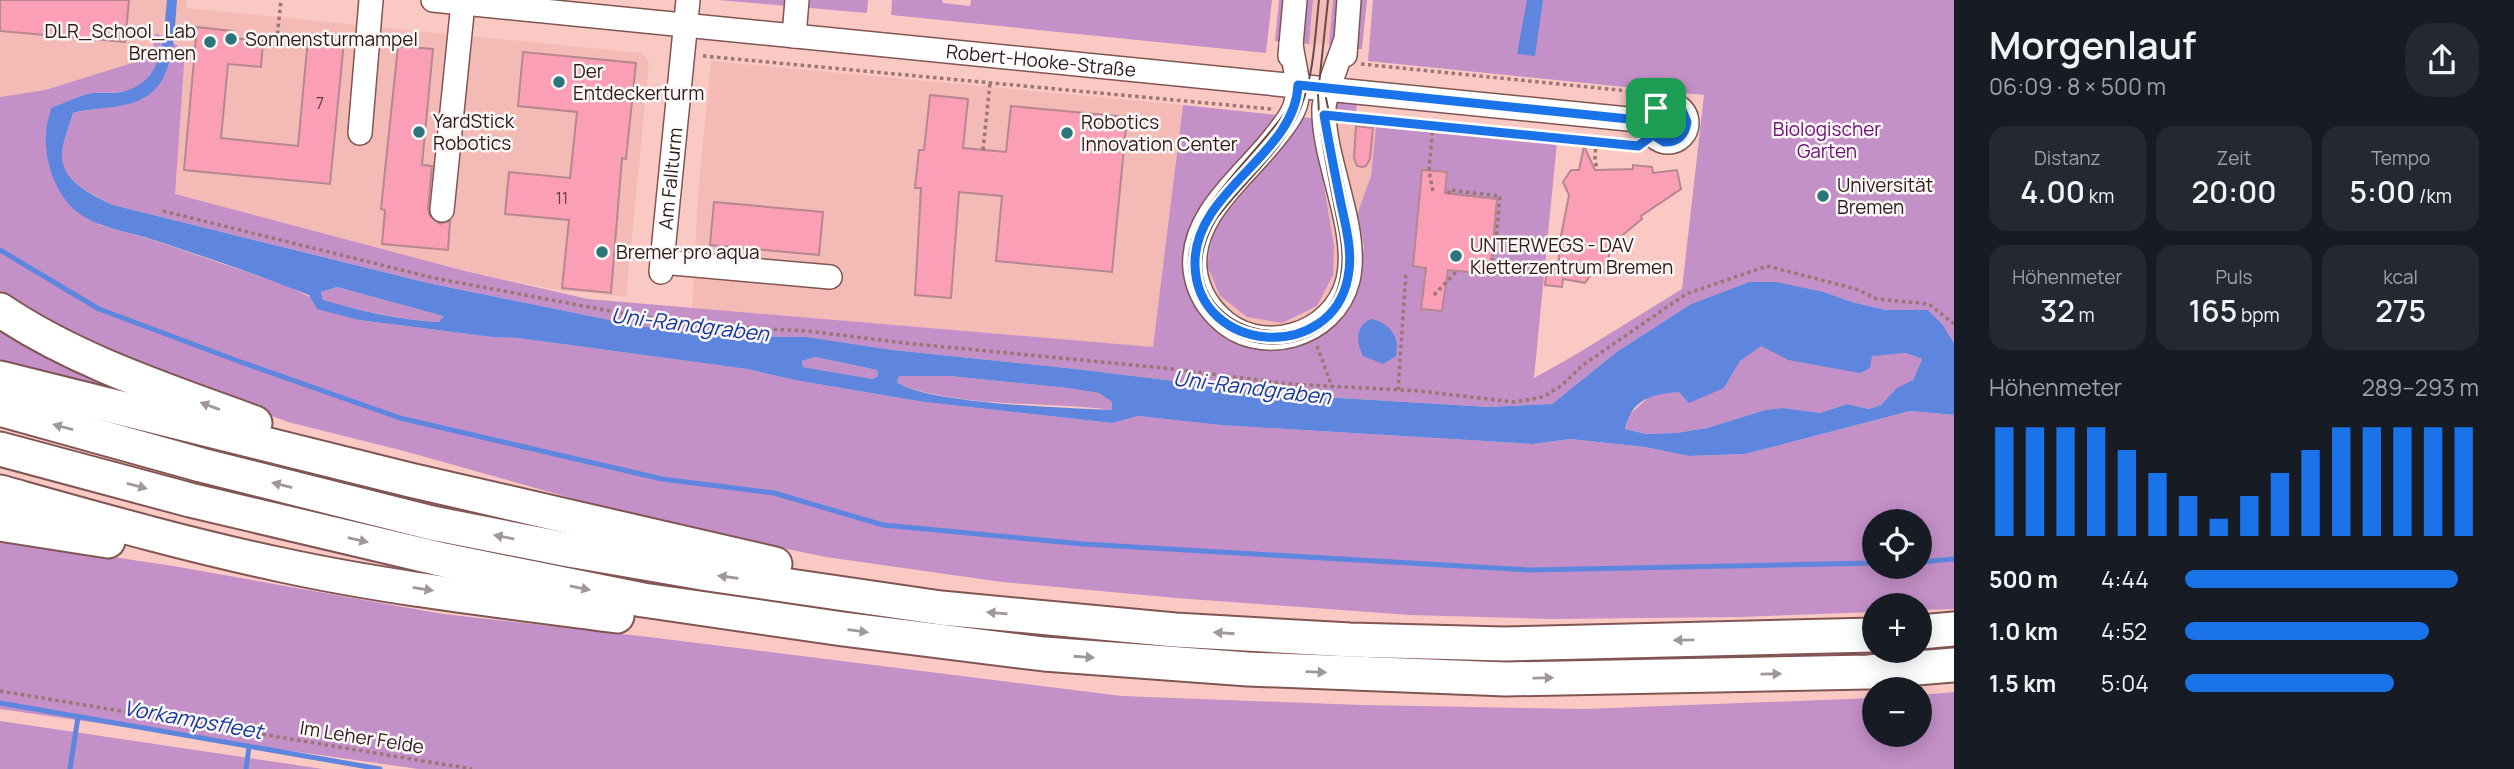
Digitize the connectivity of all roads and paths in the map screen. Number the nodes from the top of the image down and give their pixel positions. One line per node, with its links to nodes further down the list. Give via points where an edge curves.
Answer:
1 (281, 0): 11 (path)
2 (371, 0): 21 (street)
3 (433, 0): 8 (street, Robert-Hooke-Straße)
4 (688, 0): 9 (street, Am Fallturm)
5 (797, 0): 10 (street)
6 (1295, 0): 15 (street)
7 (1349, 0): 12 (street)
8 (463, 3): 9 (street, Robert-Hooke-Straße); 27 (street)
9 (685, 24): 10 (street, Robert-Hooke-Straße); 13 (street, Am Fallturm)
10 (794, 36): 15 (street, Robert-Hooke-Straße)
11 (276, 48)
12 (1345, 52): 16 (street); 19 (path, via 1638,92)
13 (682, 54): 14 (path); 32 (street, Am Fallturm, via 662,267)
14 (990, 83): 17 (path); 23 (path)
15 (1293, 85): 16 (street, Robert-Hooke-Straße); 17 (street)
16 (1336, 89): 18 (street, via 1325,102); 19 (street, Robert-Hooke-Straße)
17 (1293, 112): 36 (street, via 1214,208 1203,226 1195,263 1204,298 1236,330 1275,339)
18 (1324, 115): 20 (path); 36 (street, via 1350,260 1344,292 1329,315)
19 (1652, 121): 22 (path, via 1638,146)
20 (1433, 125): 22 (path); 25 (path, via 1429,171)
21 (360, 133)
22 (1596, 142): 24 (path)
23 (983, 150)
24 (1597, 170)
25 (1433, 192)
26 (1449, 194): 31 (path, via 1449,190 1500,196)
27 (442, 210)
28 (163, 211): 38 (path, via 434,278 637,316)
29 (1457, 271): 33 (path)
30 (1406, 272): 39 (path)
31 (1493, 274)
32 (830, 277)
33 (1434, 295)
34 (0, 310): 42 (highway, one-way to 34, via 394,466 256,423 129,376)
35 (1954, 324): 39 (path, via 1929,304 1877,299 1856,289 1767,266 1686,294 1543,397 1514,402)
36 (1310, 328): 38 (path)
37 (0, 378): 42 (highway)
38 (1332, 387): 39 (path)
39 (1398, 390)
40 (0, 410): 46 (highway, one-way to 40, via 708,574 432,523)
41 (0, 449): 47 (highway, one-way to 47, via 444,560 643,600)
42 (410, 480): 46 (highway, via 810,572 901,586)
43 (0, 492): 45 (highway)
44 (0, 524): 45 (highway, via 216,562)
45 (284, 566): 47 (highway, one-way to 47, via 641,619)
46 (941, 608): 50 (highway, one-way to 46, via 1504,644 1350,640 1175,630)
47 (791, 621): 51 (highway, one-way to 51, via 1044,653 1341,673 1506,679 1868,672)
48 (1954, 629): 49 (highway)
49 (1932, 631)
50 (1862, 635)
51 (1954, 665)
52 (0, 691): 53 (path, Im Leher Felde)
53 (472, 769)

